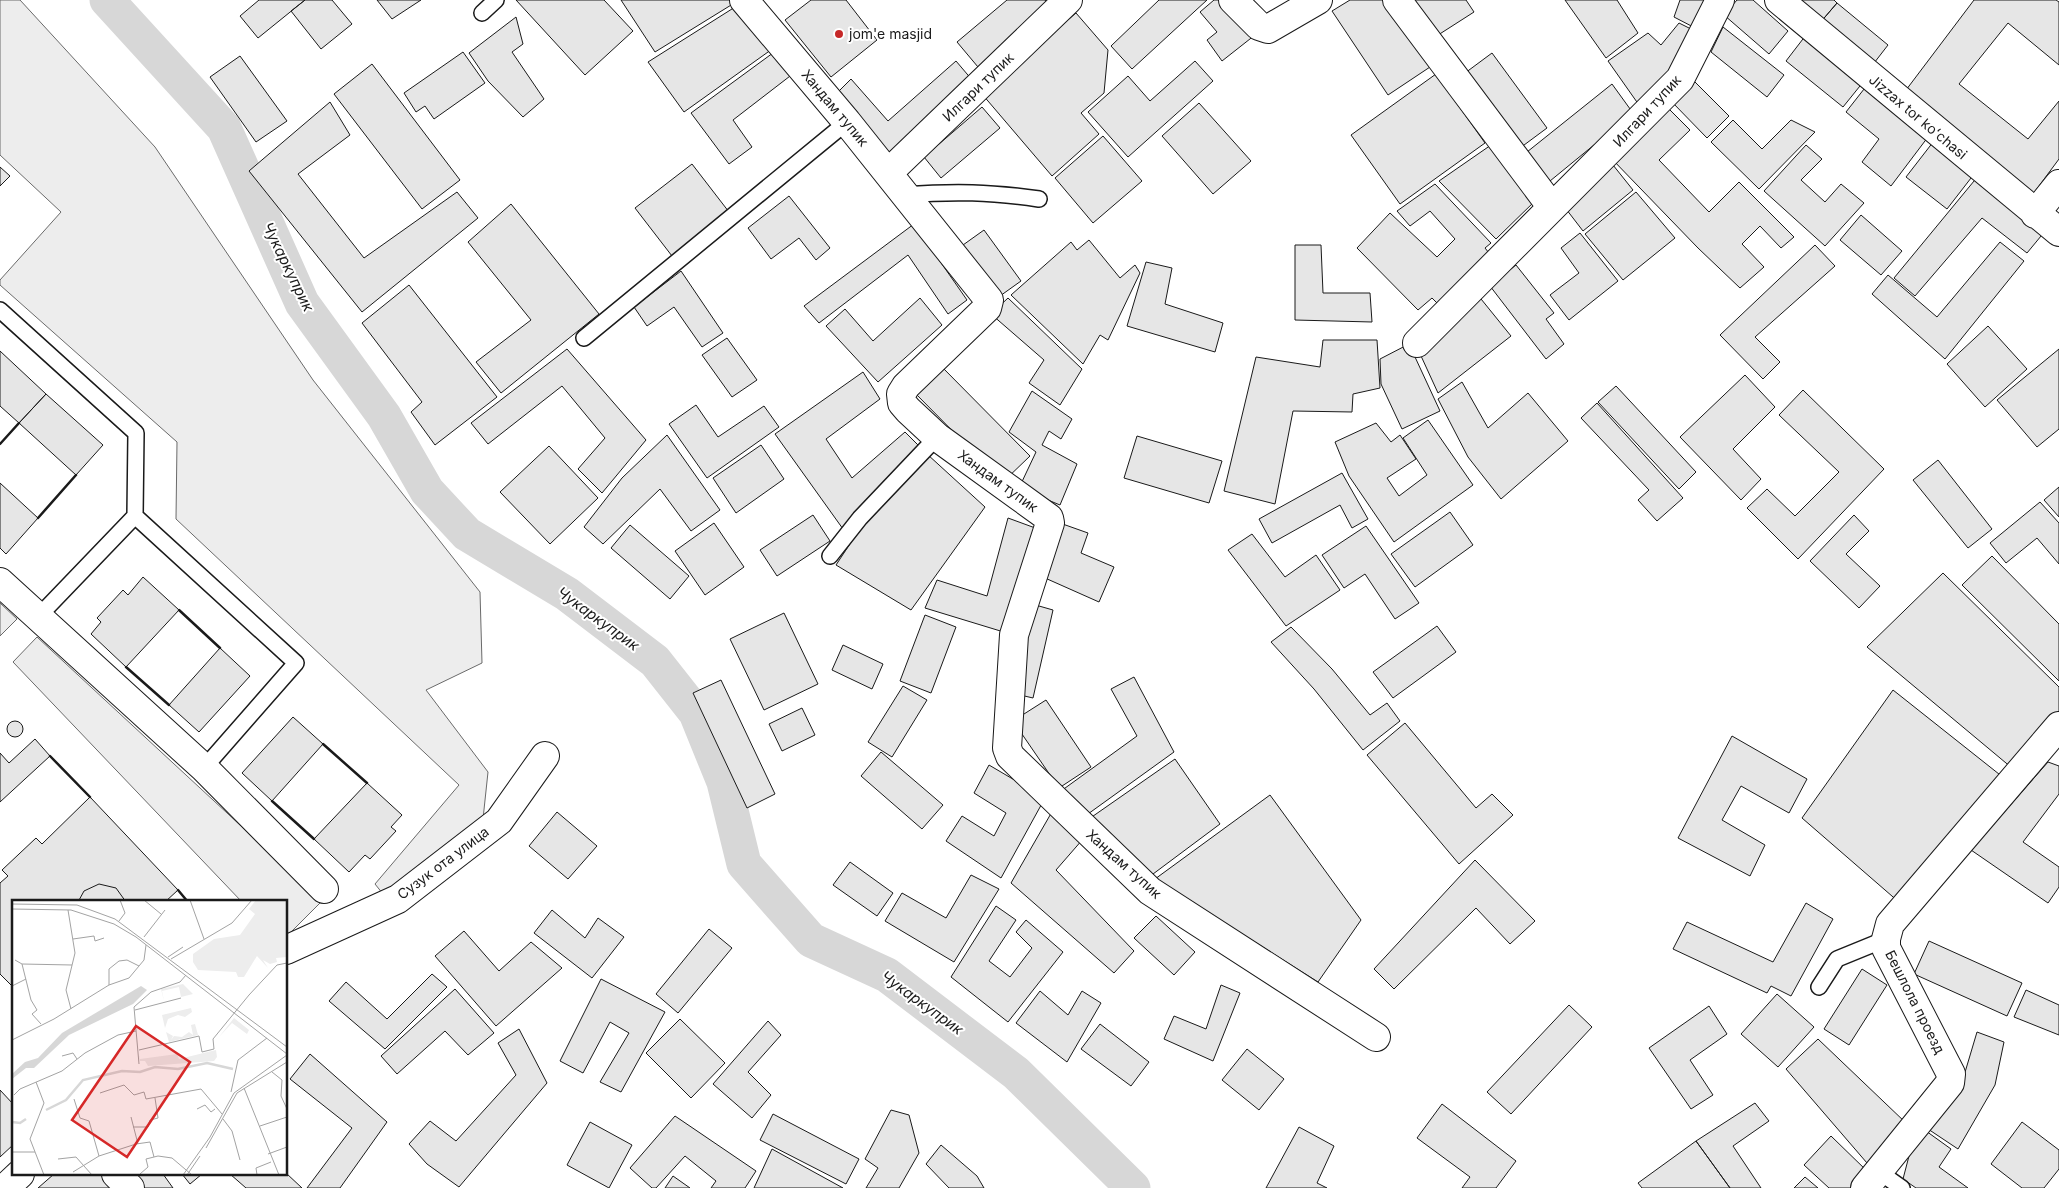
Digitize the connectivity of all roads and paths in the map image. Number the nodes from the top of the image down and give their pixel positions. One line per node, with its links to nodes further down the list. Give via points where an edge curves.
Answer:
1 (496, 0): 9 (lane)
2 (744, 0): 10 (street, Хандам тупик)
3 (1068, 0): 11 (street, Илгари тупик)
4 (1234, 0): 5 (street, via 1259,26 1268,29)
5 (1318, 0)
6 (1397, 0): 15 (street)
7 (1720, 0): 15 (street, Илгари тупик, via 1680,79)
8 (1778, 0): 16 (street, Jizzax tor koʻchasi)
9 (482, 13)
10 (847, 122): 11 (street, Хандам тупик); 19 (lane)
11 (888, 173): 13 (street, Хандам тупик)
12 (2059, 184): 16 (street)
13 (905, 195): 14 (lane, via 988,192); 21 (street, Хандам тупик, via 990,300 987,308 901,394 902,403 908,410)
14 (1039, 199)
15 (1551, 206): 20 (street, Илгари тупик)
16 (2035, 214): 17 (street, Jizzax tor koʻchasi)
17 (2059, 232)
18 (0, 310): 22 (lane, via 136,433)
19 (584, 338)
20 (1417, 342)
21 (937, 436): 23 (lane, via 860,518); 33 (street, Хандам тупик, via 1049,518 1014,635 1010,756 1150,891)
22 (135, 516): 25 (lane); 28 (lane, via 296,663)
23 (830, 556)
24 (0, 582): 25 (street)
25 (38, 617): 28 (street)
26 (2056, 734): 30 (street, Бешлола проезд, via 1890,924)
27 (545, 756): 31 (street, Сузук ота улица, via 499,821 398,899)
28 (204, 768): 29 (street)
29 (324, 889)
30 (1886, 939): 32 (lane, via 1837,959); 36 (street, Бешлола проезд, via 1886,948 1951,1074 1950,1083)
31 (288, 949)
32 (1819, 987)
33 (1376, 1037)
34 (18, 1176): 37 (street)
35 (118, 1176): 38 (street)
36 (1872, 1179): 39 (lane)
37 (5, 1188)
38 (130, 1188)
39 (1902, 1188)

